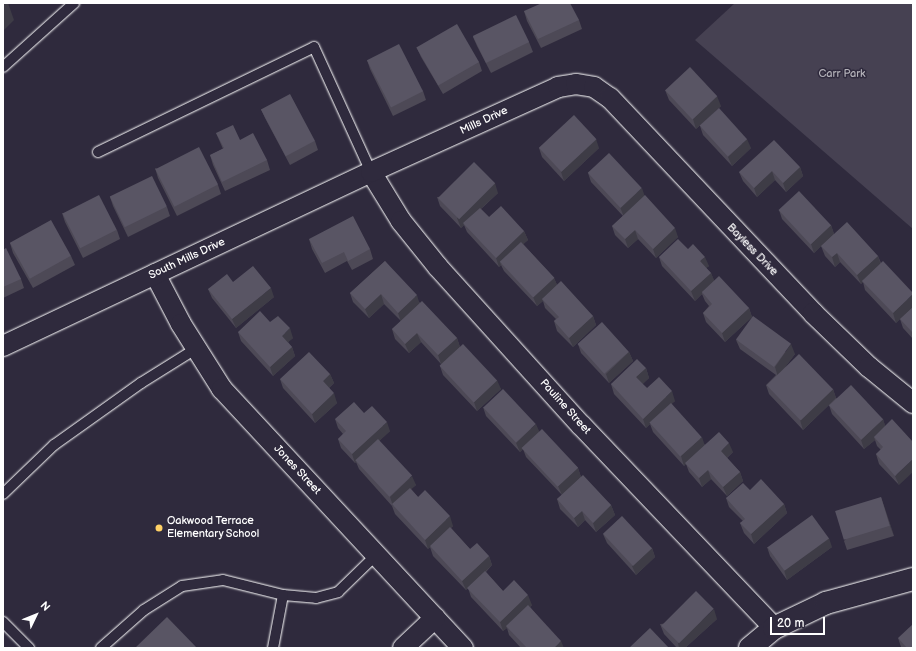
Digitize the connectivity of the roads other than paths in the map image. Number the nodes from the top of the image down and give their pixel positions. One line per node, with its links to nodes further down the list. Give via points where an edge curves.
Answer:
1 (74, 3): 2 (lane)
2 (3, 67)
3 (598, 90): 5 (street, Mills Drive, via 576,84 558,87); 9 (street, Bayless Drive, via 610,98 812,314)
4 (98, 152): 5 (lane, via 314,47)
5 (371, 172): 6 (street, South Mills Drive); 16 (street, Pauline Street, via 401,221 438,267 581,426)
6 (155, 274): 7 (street, South Mills Drive); 8 (street, Jones Street)
7 (3, 346)
8 (197, 348): 10 (lane, via 141,382 54,445); 11 (street, Jones Street, via 222,389)
9 (913, 404)
10 (3, 494)
11 (376, 556): 13 (lane, via 338,592 316,598); 14 (street, Jones Street)
12 (913, 579): 16 (street, via 826,603)
13 (283, 595): 18 (lane, via 223,580 182,586 144,610); 19 (lane)
14 (435, 618): 20 (street); 21 (street, Jones Street)
15 (3, 622): 17 (lane)
16 (774, 628): 22 (street)
17 (29, 648)
18 (100, 648)
19 (273, 648)
20 (403, 648)
21 (462, 648)
22 (750, 648)

